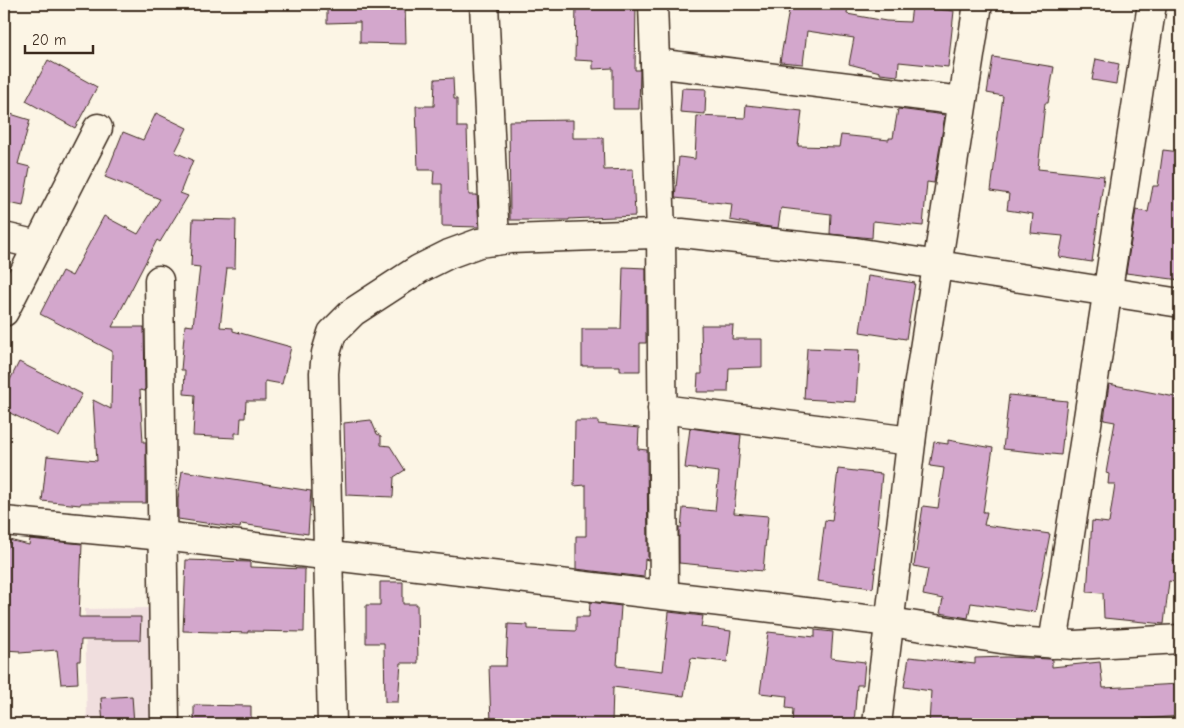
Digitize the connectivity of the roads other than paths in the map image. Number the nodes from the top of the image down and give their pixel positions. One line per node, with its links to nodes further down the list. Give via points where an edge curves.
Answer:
1 (484, 4): 10 (street)
2 (653, 4): 5 (street)
3 (978, 4): 6 (street)
4 (1152, 4): 14 (street)
5 (655, 63): 6 (street); 8 (street)
6 (962, 101): 12 (street)
7 (98, 128): 11 (street)
8 (661, 233): 10 (street); 12 (street, via 816,248); 17 (street)
9 (4, 237): 11 (street)
10 (495, 241): 21 (street, via 449,254 419,269 353,312 332,333 324,372)
11 (38, 245): 16 (street)
12 (937, 265): 14 (street); 18 (street)
13 (159, 280): 20 (street)
14 (1107, 291): 15 (street); 25 (street)
15 (1180, 304)
16 (4, 312)
17 (662, 409): 18 (street); 22 (street)
18 (911, 441): 23 (street)
19 (4, 521): 20 (street)
20 (163, 536): 21 (street); 26 (street)
21 (329, 556): 22 (street); 27 (street)
22 (664, 595): 23 (street)
23 (890, 622): 25 (street); 28 (street)
24 (1180, 639): 25 (street)
25 (1053, 644)
26 (165, 724)
27 (332, 724)
28 (877, 724)

